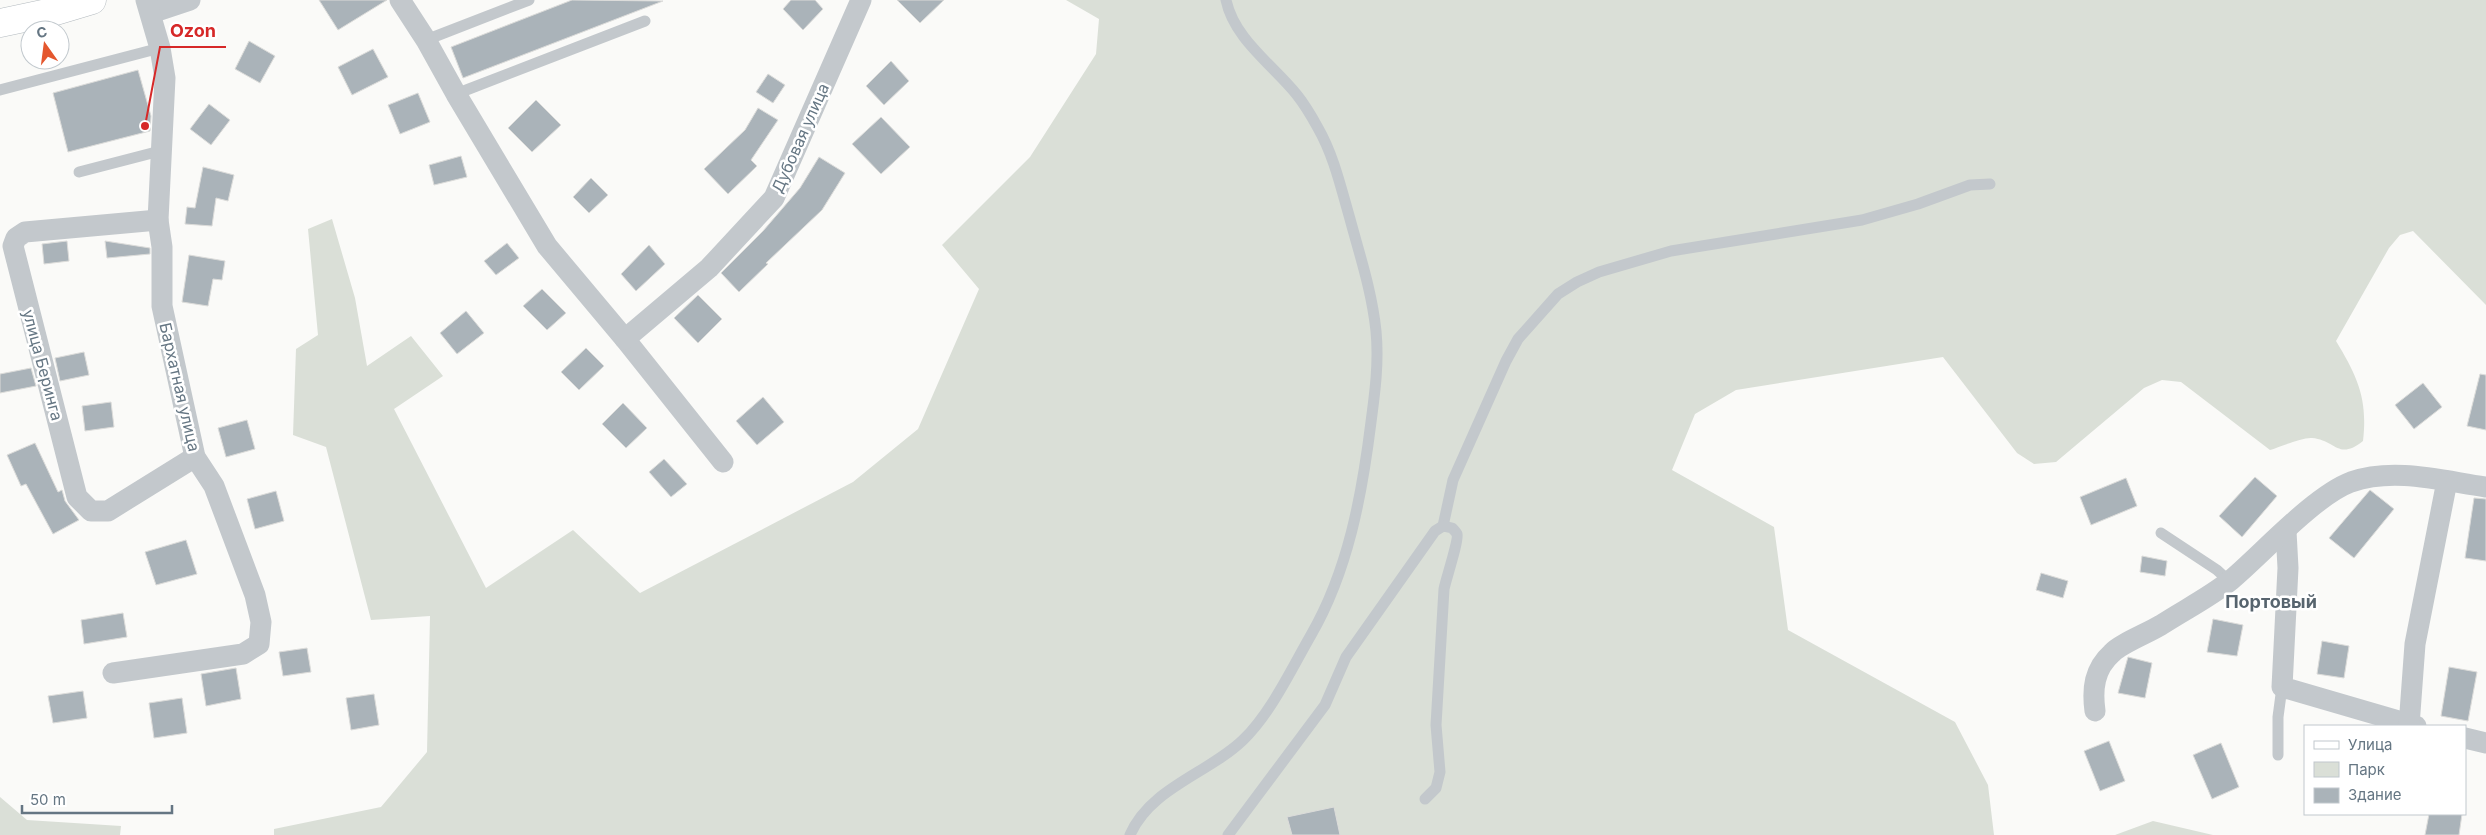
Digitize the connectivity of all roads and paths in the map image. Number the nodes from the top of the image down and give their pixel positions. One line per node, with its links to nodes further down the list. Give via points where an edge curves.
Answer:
1 (92, 0): 7 (main road)
2 (190, 0): 8 (street)
3 (400, 0): 11 (street)
4 (529, 0): 11 (lane)
5 (861, 0): 19 (street, Дубовая улица, via 774,198 709,268)
6 (1226, 0): 37 (lane, via 1228,11 1240,32 1298,96 1319,130 1335,167 1371,296 1377,376 1354,522 1339,575 1313,632 1265,712 1244,739 1152,805)
7 (48, 6): 10 (main road)
8 (149, 7): 12 (street, Бархатная улица)
9 (645, 21): 14 (lane)
10 (0, 23)
11 (426, 40): 14 (street)
12 (160, 48): 13 (lane); 15 (street, Бархатная улица, via 165,103)
13 (0, 90)
14 (456, 94): 19 (street, via 547,246)
15 (160, 151): 16 (lane); 18 (street, Бархатная улица)
16 (79, 172)
17 (1990, 184): 24 (lane, via 1970,185 1862,220 1671,251 1599,272 1558,294 1518,339 1506,361 1453,480)
18 (158, 220): 20 (street, Бархатная улица, via 162,247 162,306); 20 (street, улица Беринга, via 25,232 16,238 13,246 77,497 91,511 108,512)
19 (625, 339): 21 (street)
20 (195, 458): 28 (street, Бархатная улица, via 214,486 255,595 261,622 259,644 243,654)
21 (723, 462)
22 (2447, 481): 23 (street); 25 (street, via 2404,475 2375,476 2350,482 2321,500); 32 (street, via 2415,644)
23 (2486, 487)
24 (1443, 526): 36 (lane, via 1452,528 1457,534 1457,544 1444,589 1436,725 1440,772 1436,788); 38 (lane, via 1435,531 1346,657 1325,705)
25 (2286, 530): 27 (street); 29 (street, via 2288,568)
26 (2161, 533): 27 (lane, via 2218,570)
27 (2229, 581): 30 (street, via 2144,636 2112,651 2098,670 2092,690)
28 (113, 673)
29 (2282, 687): 31 (street); 35 (lane)
30 (2095, 711)
31 (2408, 725)
32 (2411, 725)
33 (2466, 738): 34 (street)
34 (2486, 743)
35 (2278, 755)
36 (1425, 799)
37 (1130, 835)
38 (1228, 835)

